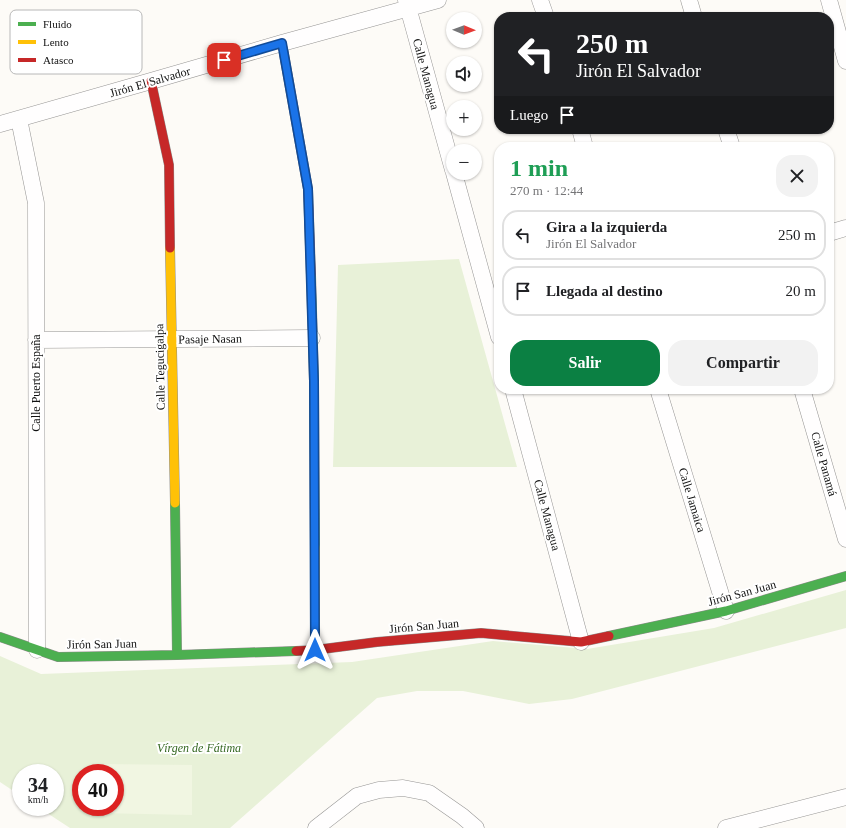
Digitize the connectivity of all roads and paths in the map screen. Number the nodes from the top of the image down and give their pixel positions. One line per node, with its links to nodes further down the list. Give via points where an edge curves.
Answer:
1 (438, 0): 5 (street, Jirón El Salvador)
2 (540, 0): 6 (street)
3 (689, 0): 7 (street)
4 (829, 0): 8 (street)
5 (407, 4): 10 (street, Jirón El Salvador); 15 (street, Calle Managua)
6 (544, 12)
7 (693, 12)
8 (832, 12)
9 (834, 18): 11 (street)
10 (282, 43): 12 (street, Jirón El Salvador); 20 (street, via 308,189)
11 (846, 61)
12 (152, 81): 13 (street, Jirón El Salvador); 21 (street, Calle Tegucigalpa, via 169,165)
13 (19, 119): 14 (street, Jirón El Salvador); 22 (street, Calle Puerto España, via 36,203)
14 (0, 124)
15 (446, 146)
16 (455, 180): 19 (street, Calle Managua)
17 (846, 228): 18 (street)
18 (834, 231)
19 (494, 316)
20 (312, 338): 21 (street, Pasaje Nasan); 32 (street)
21 (172, 339): 22 (street, Pasaje Nasan); 33 (street, Calle Tegucigalpa)
22 (36, 340): 31 (street, Calle Puerto España)
23 (514, 394): 30 (street, Calle Managua)
24 (660, 394): 28 (street, Calle Jamaica)
25 (803, 394): 26 (street, Calle Panamá)
26 (846, 538)
27 (846, 576): 28 (street, Jirón San Juan)
28 (726, 612): 30 (street, Jirón San Juan)
29 (0, 637): 31 (street, Jirón San Juan)
30 (581, 642): 32 (street, Jirón San Juan, via 481,633)
31 (36, 650): 33 (street, Jirón San Juan, via 58,657)
32 (315, 650): 33 (street, Jirón San Juan)
33 (177, 655)
34 (846, 797): 37 (street)
35 (316, 828): 36 (street, via 357,796 379,790 403,788 428,793)
36 (476, 828)
37 (726, 828)

